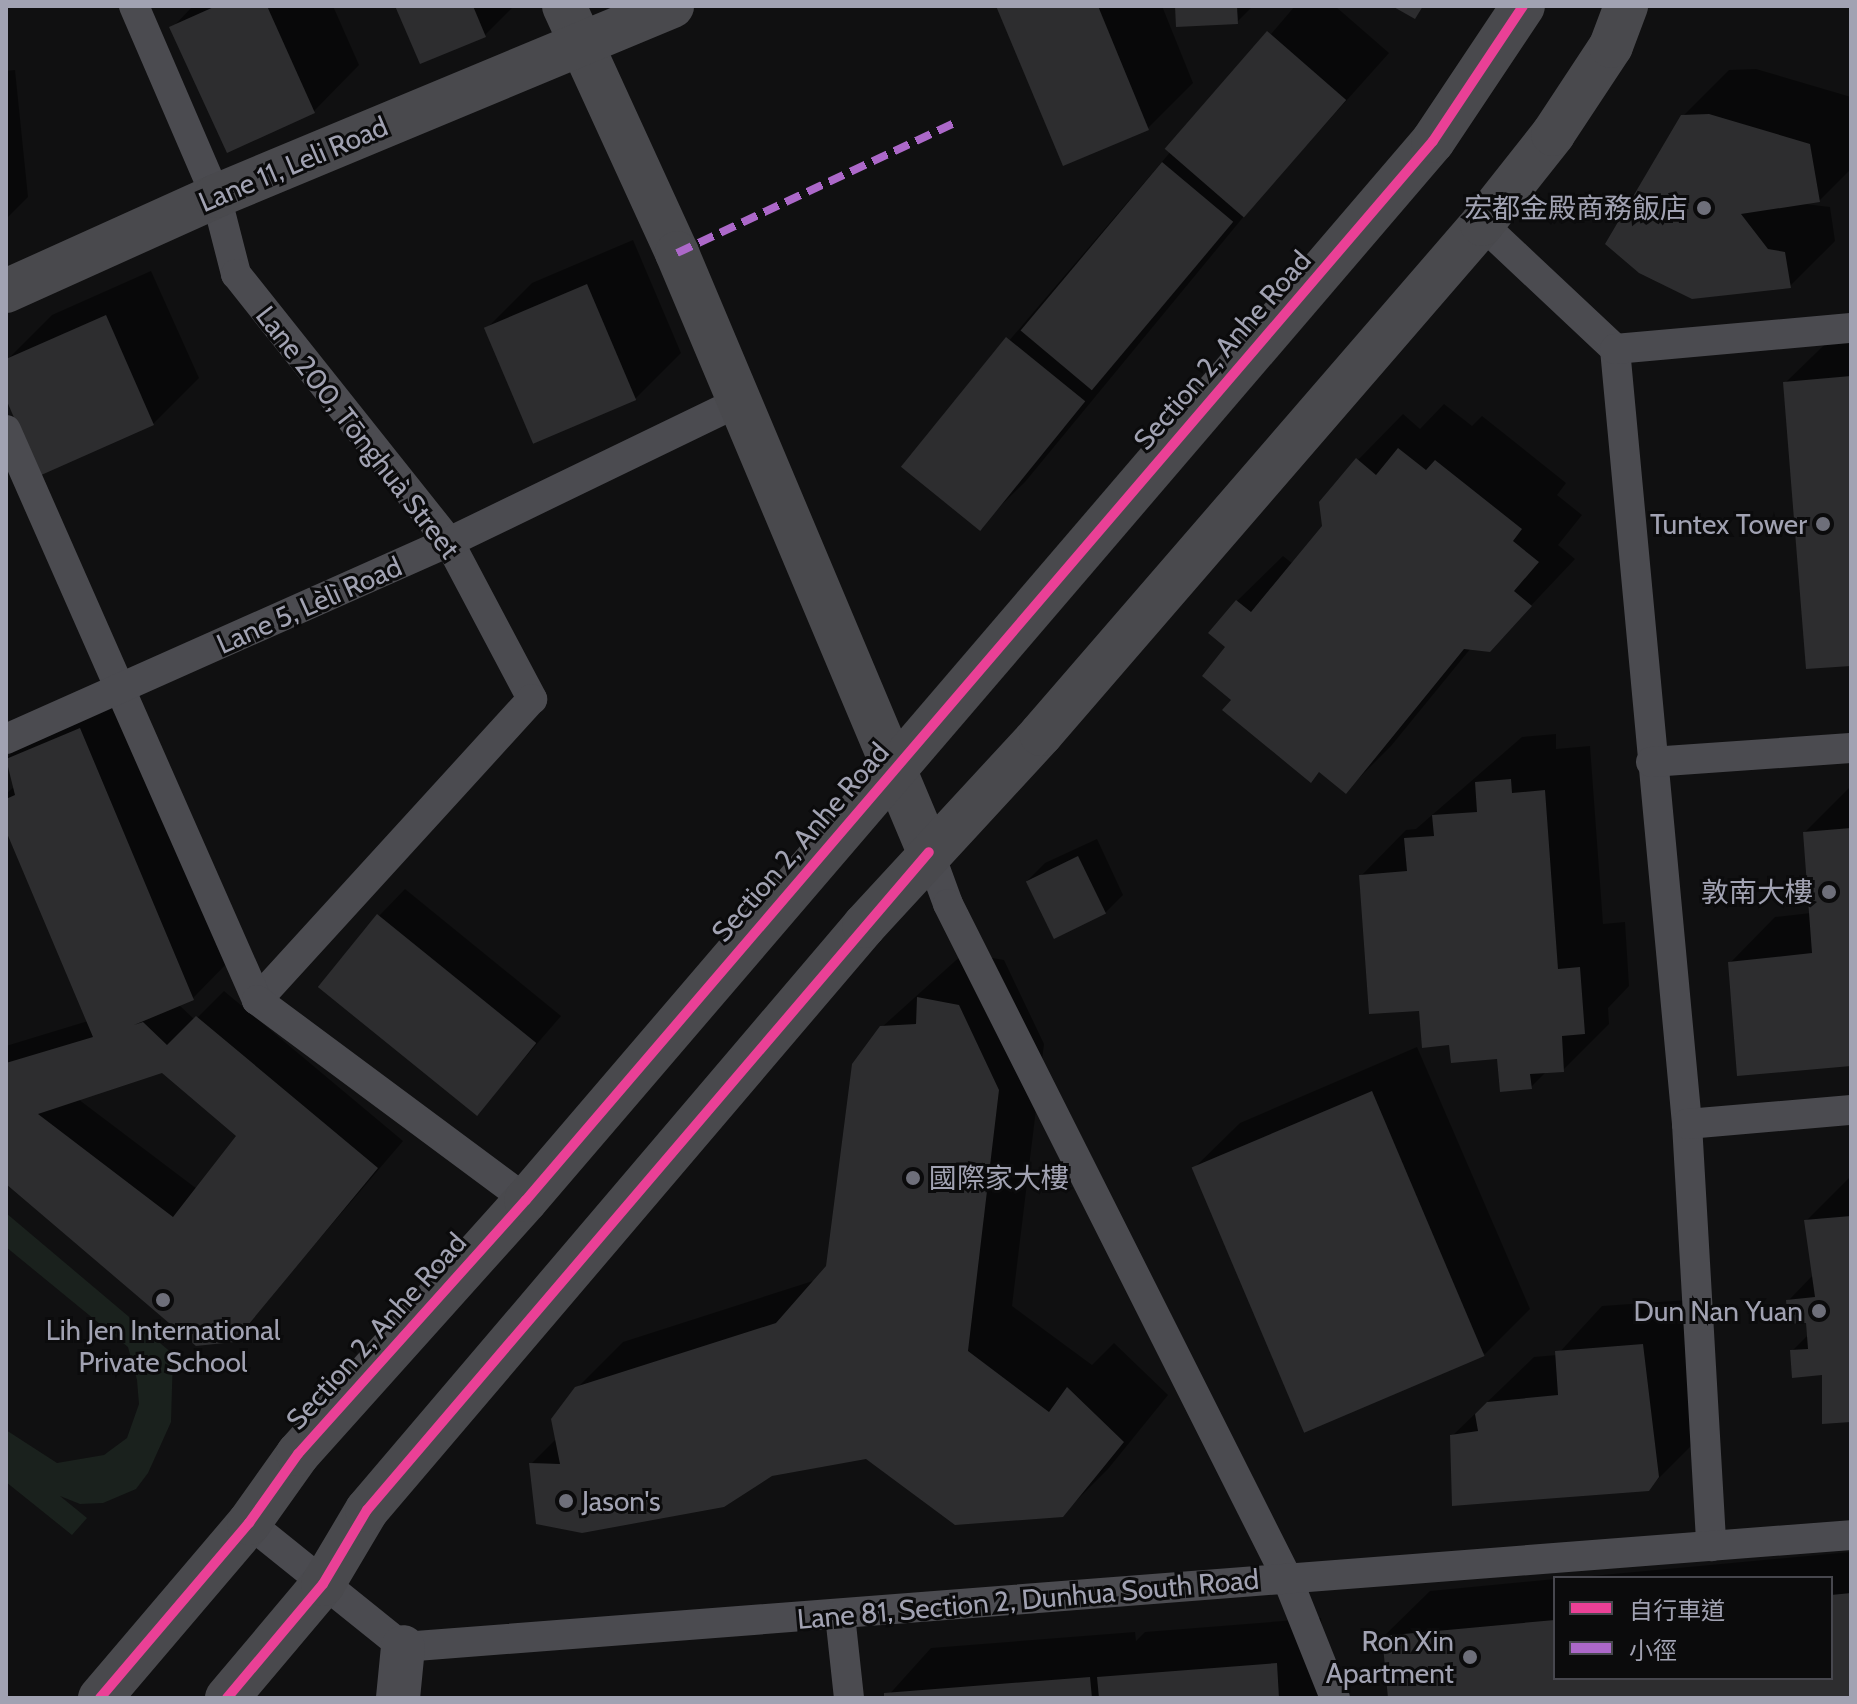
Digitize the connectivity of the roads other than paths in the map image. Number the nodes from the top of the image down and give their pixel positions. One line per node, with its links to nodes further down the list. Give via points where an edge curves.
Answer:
1 (134, 6): 6 (lane, Lane 200, Tōnghuà Street)
2 (672, 6): 5 (street, Lane 11, Leli Road)
3 (1523, 6): 18 (street, Section 2, Anhe Road, via 1433,141)
4 (1626, 6): 7 (street, via 1611,46 1553,134)
5 (578, 18): 6 (street, Lane 11, Leli Road); 11 (street)
6 (216, 196): 8 (street, Lane 11, Leli Road); 13 (lane, Lane 200, Tōnghuà Street, via 236,274)
7 (1482, 224): 10 (lane, via 1510,257); 19 (street, via 1041,734)
8 (6, 291)
9 (1851, 328): 10 (lane)
10 (1615, 349): 17 (lane)
11 (739, 402): 13 (lane, Lane 5, Lèlì Road); 18 (street)
12 (6, 430): 14 (lane)
13 (449, 542): 14 (lane, Lane 5, Lèlì Road); 20 (lane, Lane 200, Tōnghuà Street, via 532,699)
14 (117, 691): 15 (lane, Lane 5, Lèlì Road); 20 (lane)
15 (6, 739)
16 (1851, 748): 17 (lane)
17 (1651, 762): 22 (lane)
18 (892, 773): 19 (street); 23 (street, Section 2, Anhe Road)
19 (929, 852): 27 (lane, via 948,904); 28 (street, via 367,1510)
20 (257, 1000): 23 (lane)
21 (1851, 1110): 22 (lane)
22 (1687, 1124): 26 (lane)
23 (526, 1200): 24 (street, Section 2, Anhe Road, via 298,1454)
24 (249, 1523): 28 (lane); 31 (street, Section 2, Anhe Road)
25 (1851, 1535): 26 (lane, Lane 81, Section 2, Dunhua South Road)
26 (1711, 1546): 27 (lane, Lane 81, Section 2, Dunhua South Road)
27 (1287, 1578): 29 (lane, Lane 81, Section 2, Dunhua South Road); 35 (lane)
28 (323, 1584): 30 (lane); 32 (street)
29 (840, 1615): 30 (lane, Lane 81, Section 2, Dunhua South Road); 34 (lane)
30 (403, 1647): 33 (street)
31 (100, 1698)
32 (227, 1698)
33 (398, 1698)
34 (849, 1698)
35 (1335, 1698)

